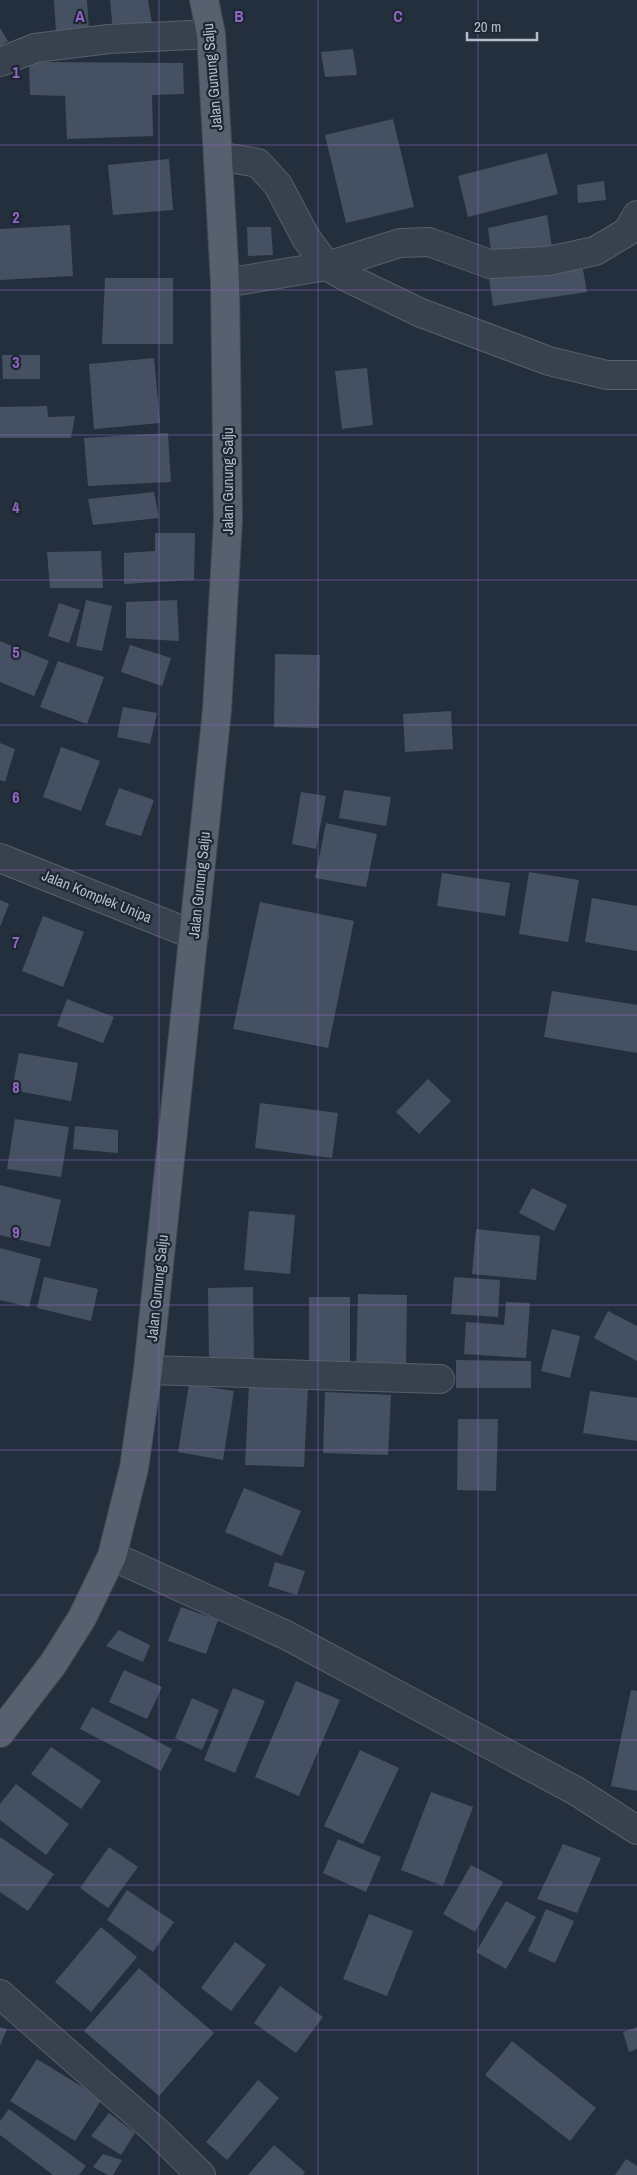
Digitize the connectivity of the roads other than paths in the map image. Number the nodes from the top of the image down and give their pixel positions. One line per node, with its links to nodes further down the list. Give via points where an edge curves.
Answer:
1 (204, 0): 2 (main road, Jalan Gunung Salju)
2 (212, 34): 3 (street, via 109,39 35,48); 4 (main road, Jalan Gunung Salju)
3 (0, 62)
4 (218, 156): 6 (street, via 258,163 278,185 302,230); 7 (main road, Jalan Gunung Salju)
5 (637, 215): 6 (street, via 627,232 596,251 548,261 490,264 429,242 400,244)
6 (327, 266): 7 (street); 8 (street, via 421,313 548,361 607,375)
7 (225, 283): 10 (main road, Jalan Gunung Salju, via 228,520 217,710)
8 (637, 375)
9 (0, 858): 10 (street, Jalan Komplek Unipa)
10 (194, 935): 11 (main road, Jalan Gunung Salju)
11 (148, 1370): 12 (street); 13 (main road, Jalan Gunung Salju, via 134,1468)
12 (440, 1379)
13 (112, 1556): 14 (main road, Jalan Gunung Salju, via 78,1625 53,1664); 15 (street, via 286,1635 576,1792)
14 (0, 1733)
15 (637, 1830)
16 (0, 1994): 17 (street, via 156,2131)
17 (201, 2175)

